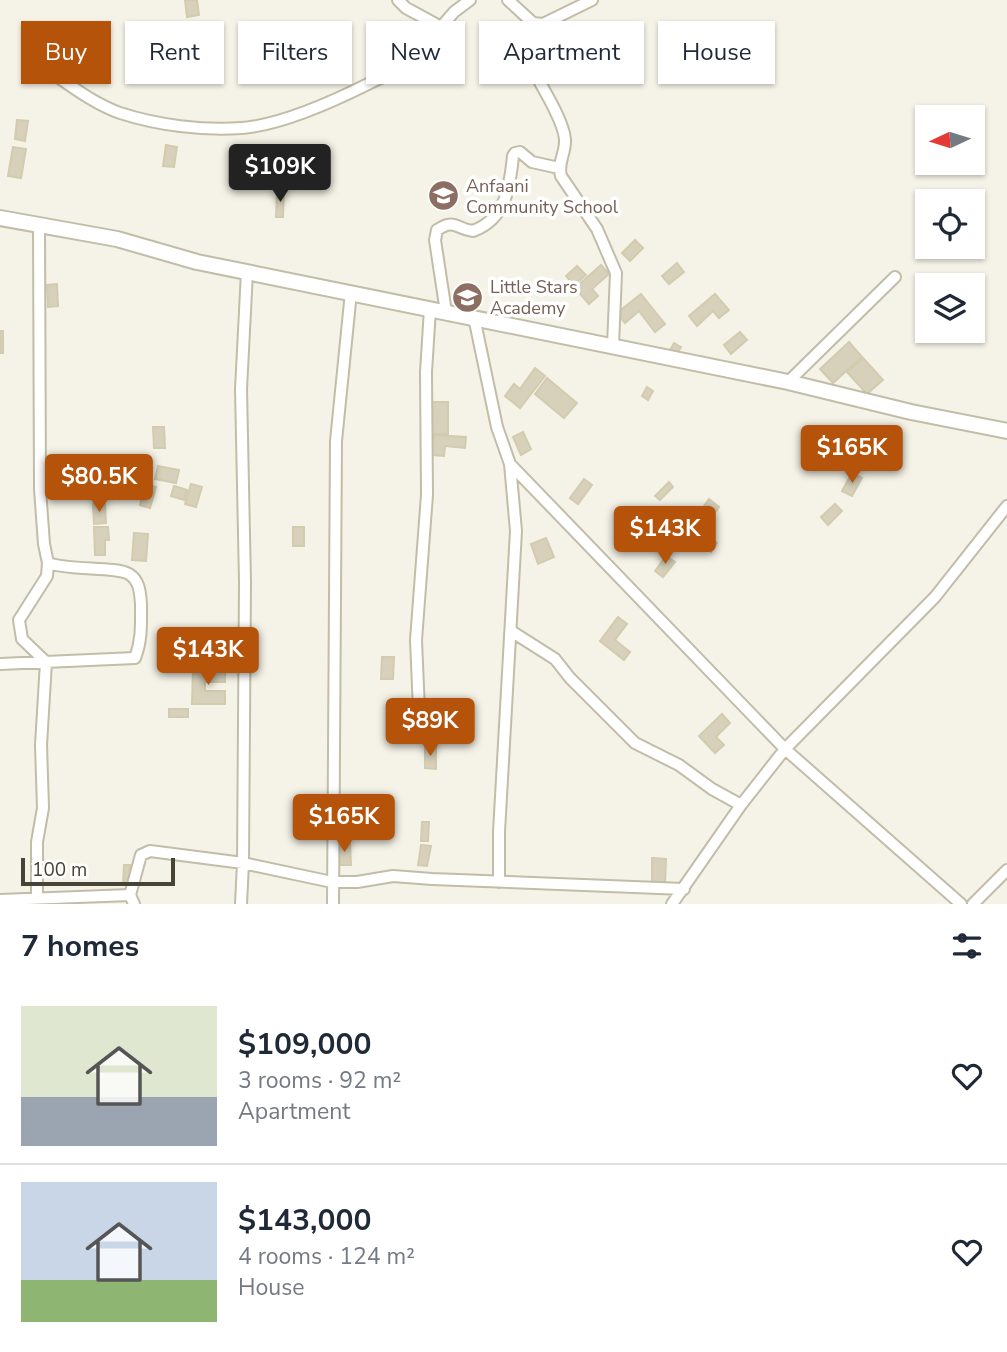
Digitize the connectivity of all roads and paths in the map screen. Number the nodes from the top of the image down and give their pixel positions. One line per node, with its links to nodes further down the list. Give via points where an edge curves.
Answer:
1 (398, 0): 5 (street)
2 (470, 0): 6 (street)
3 (508, 0): 7 (street)
4 (592, 0): 8 (street)
5 (430, 21)
6 (446, 21)
7 (531, 21)
8 (549, 21)
9 (68, 84): 10 (street, via 118,112 151,121 244,128 328,104)
10 (370, 84)
11 (540, 84): 12 (street, via 564,132 565,149)
12 (558, 168): 19 (street, via 515,153 510,186 498,214 474,232 453,223 437,230); 21 (street, via 597,229 617,273)
13 (0, 218): 14 (street)
14 (39, 224): 15 (street); 26 (street, via 40,489)
15 (247, 272): 17 (street); 33 (street, via 241,389)
16 (895, 277): 22 (street)
17 (351, 292): 18 (street); 35 (street, via 336,441)
18 (430, 309): 19 (street); 30 (street, via 427,495 416,640)
19 (446, 312): 20 (street)
20 (474, 317): 21 (street); 24 (street, via 497,427)
21 (613, 346): 22 (street)
22 (788, 382): 23 (street)
23 (1007, 431)
24 (510, 464): 27 (street, via 516,531); 31 (street)
25 (1007, 506): 31 (street, via 935,597)
26 (48, 563): 28 (street, via 47,576 19,620 22,639); 28 (street, via 129,574 140,591 141,638 135,658)
27 (511, 631): 32 (street, via 555,659 635,743); 36 (street)
28 (46, 662): 29 (street); 38 (street)
29 (0, 664)
30 (419, 734)
31 (785, 749): 32 (street); 44 (street)
32 (741, 805): 37 (street)
33 (243, 863): 35 (street); 40 (street, via 150,851 141,855); 41 (street)
34 (1007, 870): 45 (street)
35 (332, 882): 36 (street, via 393,876); 42 (street)
36 (499, 882): 37 (street)
37 (684, 888): 43 (street)
38 (37, 898): 39 (street); 40 (street)
39 (0, 900)
40 (132, 900)
41 (241, 904)
42 (333, 904)
43 (673, 904)
44 (961, 904)
45 (974, 904)

